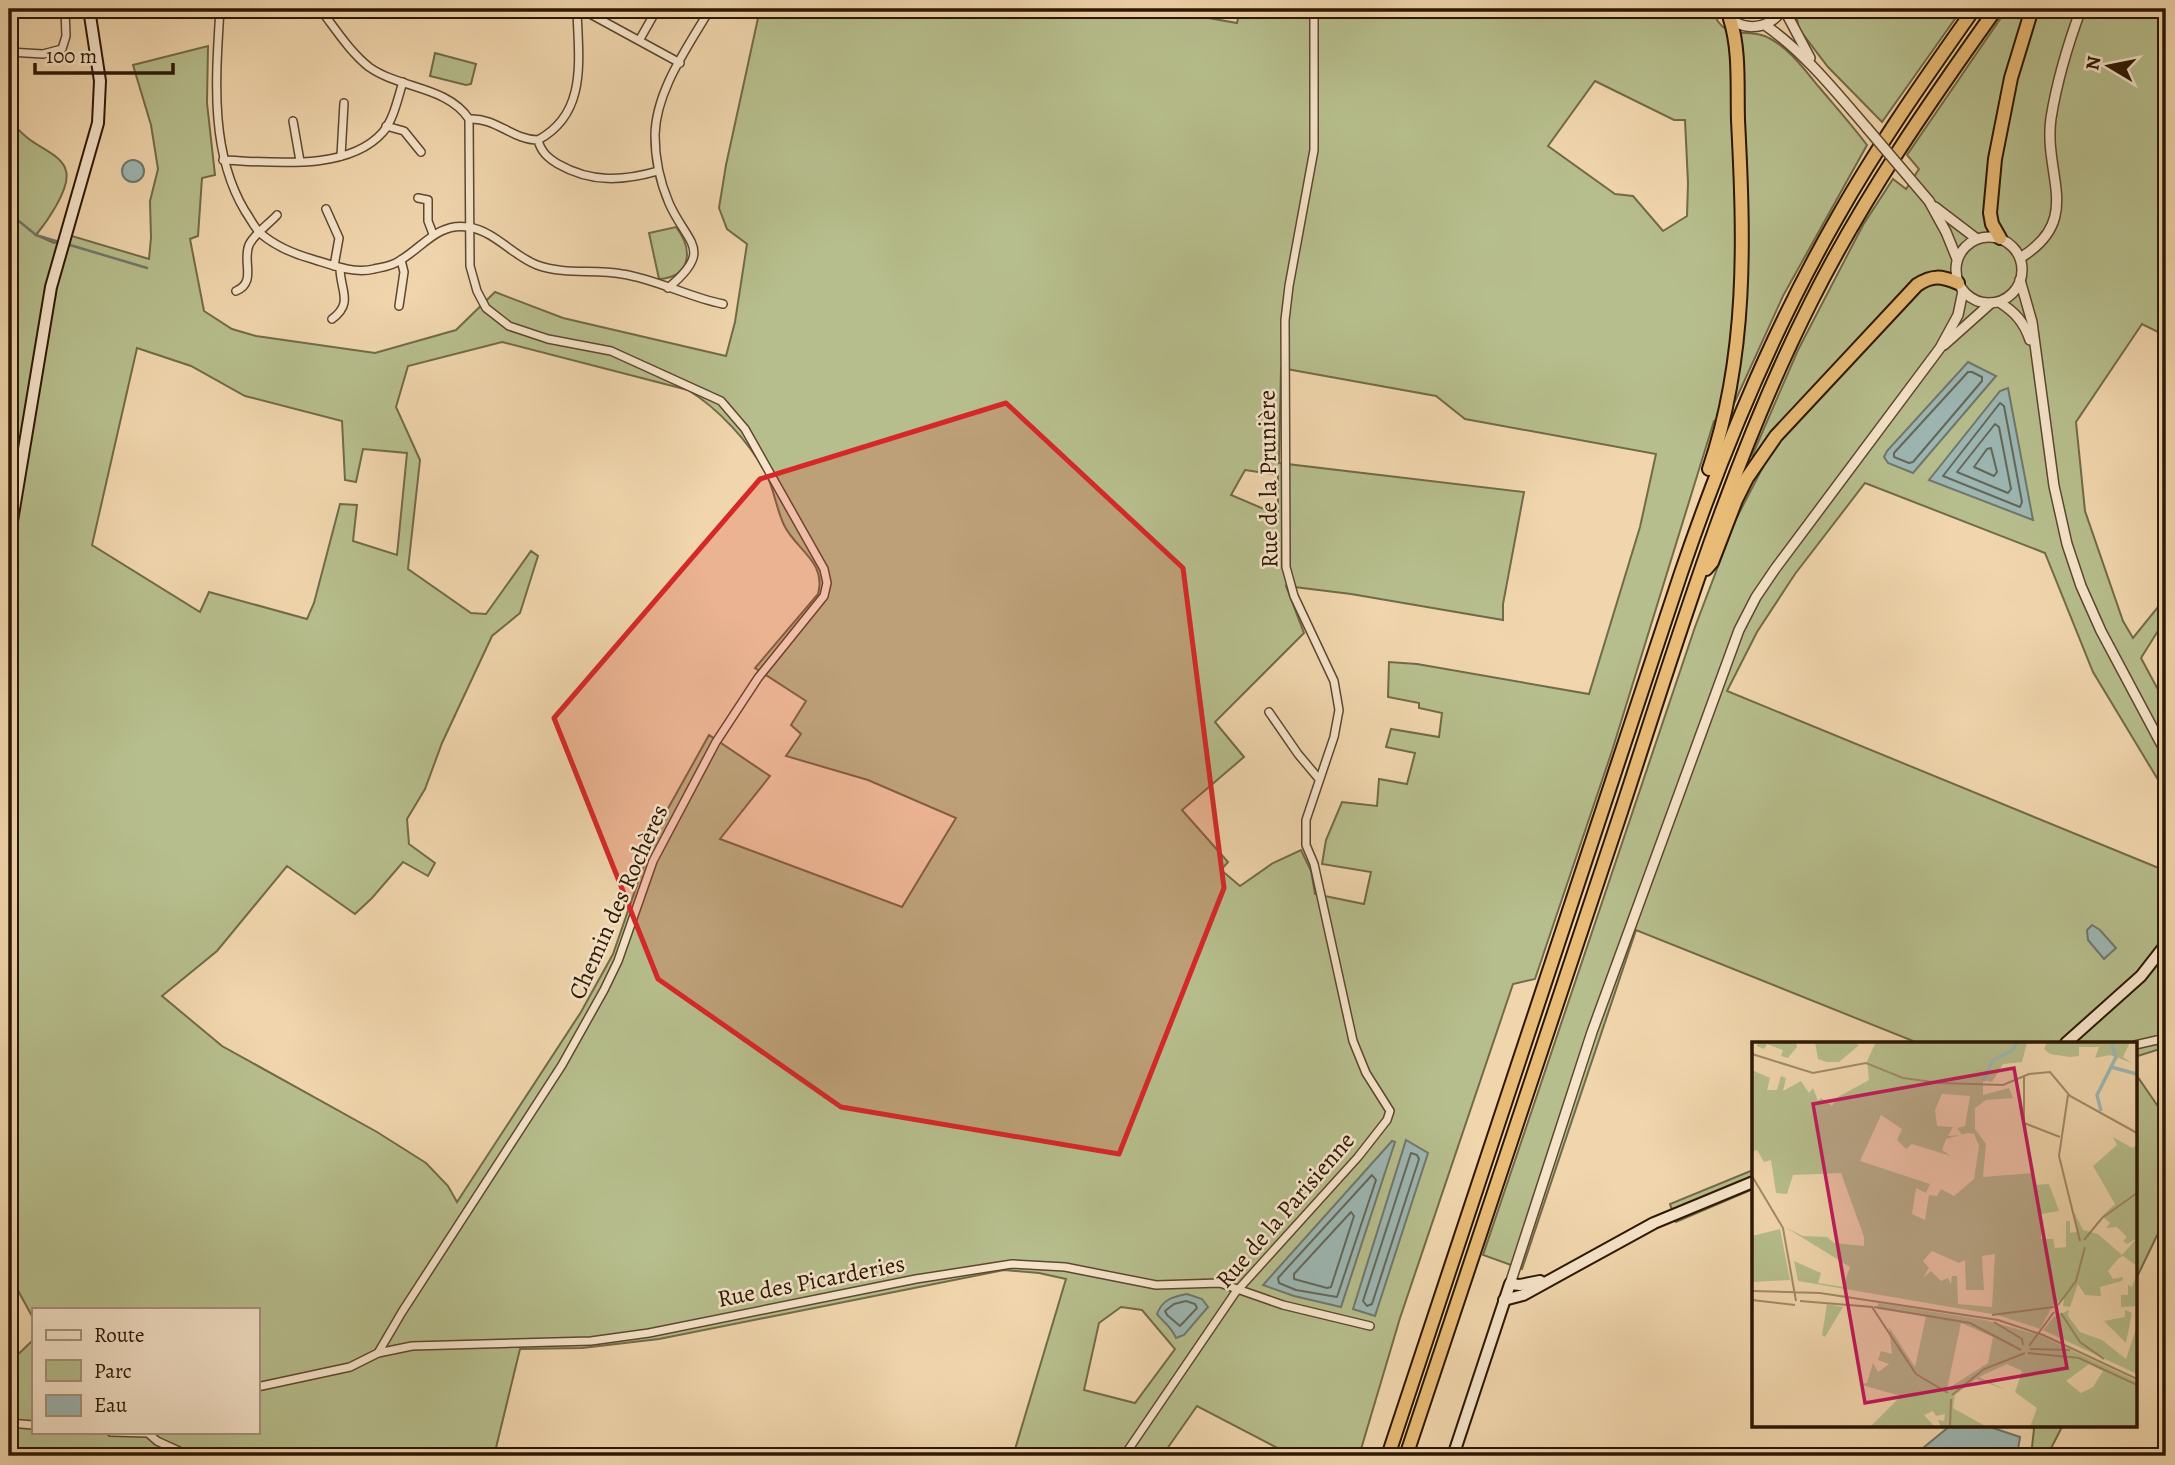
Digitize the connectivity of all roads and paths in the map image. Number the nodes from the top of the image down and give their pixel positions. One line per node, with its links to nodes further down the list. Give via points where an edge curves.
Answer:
1 (65, 9): 19 (street, via 62,48 43,54)
2 (89, 9): 57 (main road, via 100,81 98,123 51,287)
3 (233, 9): 14 (street)
4 (320, 9): 15 (street)
5 (579, 9): 18 (street); 27 (street, via 580,68 574,95 563,118)
6 (657, 9): 18 (street)
7 (710, 9): 20 (street)
8 (1314, 9): 61 (street, Rue de la Prunière, via 1314,150 1285,320 1284,542 1294,596 1334,681 1339,710)
9 (1783, 9): 17 (street); 21 (street)
10 (1974, 9): 56 (highway, via 1911,99 1819,249 1765,357)
11 (1996, 9): 58 (highway, via 1884,174 1813,299 1752,430)
12 (2032, 9): 41 (highway, via 2011,78 1995,159 1990,213)
13 (2081, 9): 42 (street, via 2051,120 2055,219 2044,240)
14 (220, 10): 30 (street, via 217,111)
15 (326, 13): 22 (street, via 371,68)
16 (1726, 14): 17 (street, via 1746,27); 56 (highway, via 1735,55 1743,281 1734,368 1703,486)
17 (1765, 25): 21 (street)
18 (639, 39): 20 (street)
19 (9, 52)
20 (680, 63): 32 (street, via 659,109 655,135)
21 (1816, 68): 34 (street, bridge)
22 (403, 82): 24 (street, via 444,98 462,109); 26 (street)
23 (344, 103): 29 (street)
24 (469, 120): 27 (street, via 480,118); 37 (street)
25 (293, 121): 31 (street)
26 (386, 126): 28 (street, via 404,131); 29 (street, via 363,148)
27 (538, 140): 32 (street, via 552,160 589,177 618,179)
28 (421, 152)
29 (341, 156): 31 (street)
30 (223, 160): 31 (street); 38 (street, via 236,196)
31 (300, 161)
32 (658, 171): 48 (street, via 693,246 685,274)
33 (418, 198): 39 (street, via 428,200)
34 (1929, 201): 40 (street); 43 (street)
35 (326, 209): 45 (street, via 340,238)
36 (277, 215): 38 (street)
37 (471, 227): 39 (street); 48 (street, via 546,268 621,274); 73 (street, Chemin des Rochères, via 472,279 492,315 548,339 611,351 714,396 734,413 824,569 827,583 824,596 758,678 716,742 653,862 604,990 562,1065)
38 (260, 233): 45 (street, via 285,249); 49 (street, via 248,249 247,282)
39 (433, 234): 44 (street)
40 (1976, 239): 41 (street); 43 (street)
41 (2000, 239): 42 (street)
42 (2020, 258): 46 (street)
43 (1957, 259): 47 (street)
44 (401, 260): 45 (street, via 367,271); 52 (street, via 404,272)
45 (337, 267): 53 (street, via 345,304)
46 (2020, 280): 50 (street, via 2009,297); 55 (street)
47 (1960, 287): 50 (street, via 1980,302); 54 (street, via 1958,315); 58 (highway, via 1938,276 1917,285 1776,436 1747,478 1712,562)
48 (668, 288): 51 (street)
49 (236, 291)
50 (1995, 302): 54 (street); 55 (street, via 2015,313)
51 (723, 304)
52 (399, 306)
53 (332, 319)
54 (1940, 348): 69 (street, via 1775,569 1739,630 1592,1032)
55 (2035, 352): 60 (street, via 2054,486 2081,586)
56 (1705, 503): 80 (highway)
57 (9, 539)
58 (1698, 577): 81 (highway)
59 (1269, 712): 61 (street)
60 (2166, 753)
61 (1319, 779): 63 (street, Rue de la Prunière, via 1306,820 1306,845)
62 (2166, 944): 65 (main road, via 2141,976)
63 (1338, 974): 70 (street, Rue de la Parisienne, via 1358,1058 1390,1111 1358,1157)
64 (2166, 1038): 66 (street)
65 (2067, 1042)
66 (2136, 1045)
67 (1752, 1182): 68 (main road, via 1654,1223)
68 (1550, 1279): 69 (main road); 71 (main road)
69 (1510, 1284): 71 (main road)
70 (1239, 1289): 72 (street, Rue des Picarderies); 73 (street, Rue des Picarderies, via 1200,1282 1156,1285 1065,1266 1012,1264 603,1340 412,1346); 79 (street, Rue de la Parisienne)
71 (1504, 1300): 82 (main road)
72 (1370, 1326)
73 (379, 1353): 74 (street, Rue des Picarderies, via 350,1367)
74 (259, 1387)
75 (9, 1423): 76 (street)
76 (32, 1425)
77 (152, 1434): 78 (street)
78 (190, 1456)
79 (1124, 1456)
80 (1388, 1456)
81 (1406, 1456)
82 (1453, 1456)

